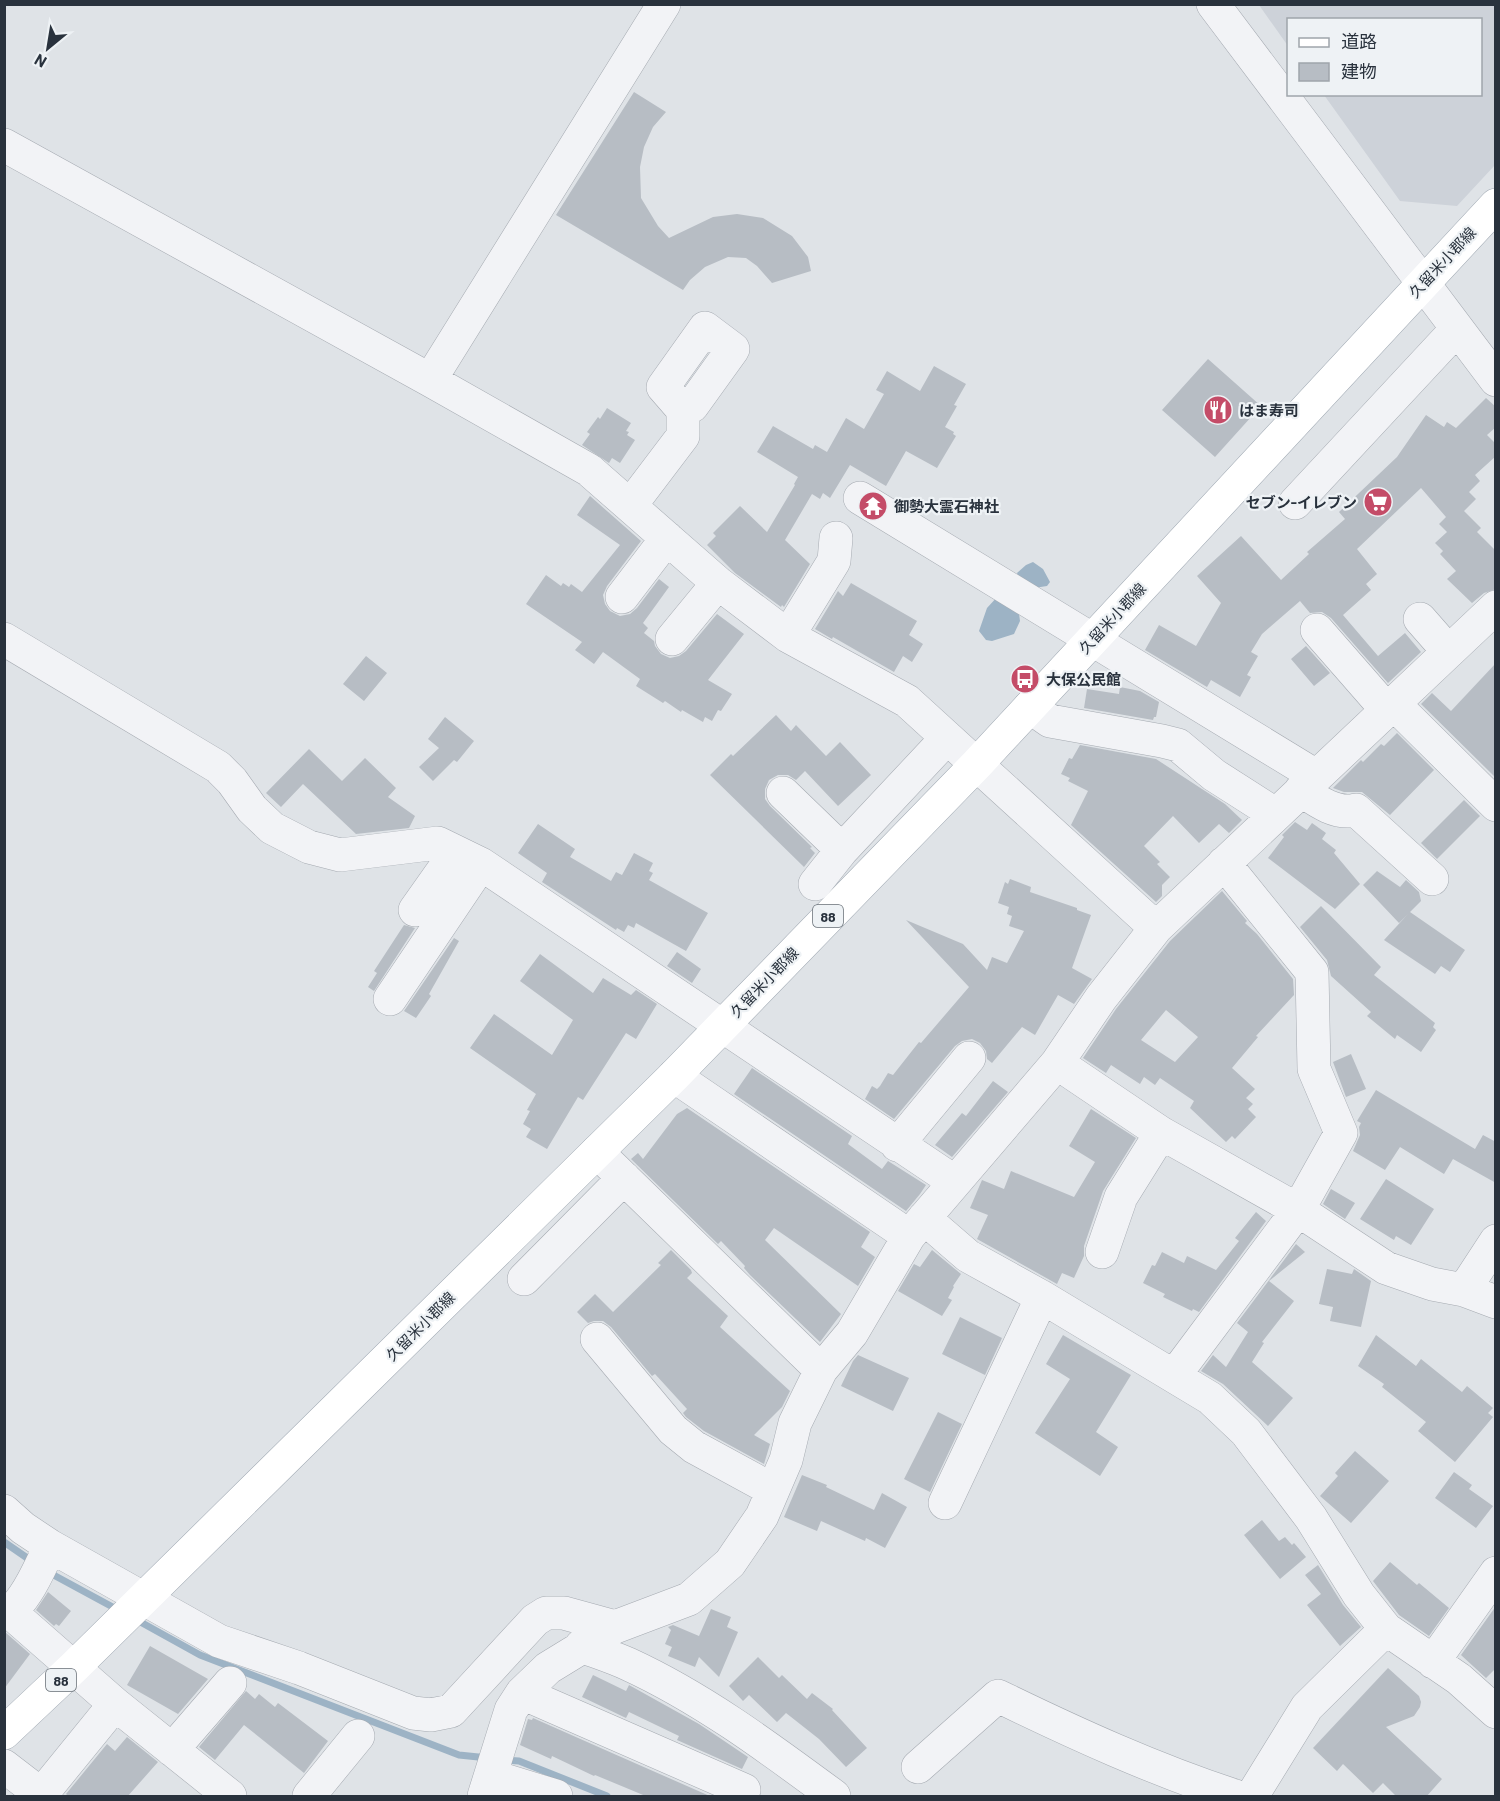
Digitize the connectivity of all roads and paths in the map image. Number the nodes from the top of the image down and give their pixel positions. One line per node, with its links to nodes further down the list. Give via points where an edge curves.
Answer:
1 (664, 4): 7 (street)
2 (1213, 4): 5 (street)
3 (4, 145): 7 (street)
4 (1496, 205): 5 (main road, 久留米小郡線 / 88)
5 (1423, 282): 6 (street); 23 (main road, 久留米小郡線 / 88)
6 (1456, 330): 8 (street); 11 (street)
7 (430, 380): 12 (street, via 589,470)
8 (1496, 380)
9 (683, 410): 12 (street, via 683,436)
10 (860, 498): 23 (street)
11 (1295, 503)
12 (630, 506): 13 (street)
13 (667, 538): 15 (street); 16 (street)
14 (836, 538): 20 (street, via 834,561)
15 (718, 583): 20 (street); 22 (street)
16 (622, 597)
17 (1496, 607): 24 (street)
18 (1420, 619): 24 (street)
19 (1317, 630): 25 (street)
20 (789, 636): 27 (street, via 907,702)
21 (4, 639): 34 (street, via 218,767 272,828 309,847 340,855 438,843)
22 (672, 639)
23 (1092, 640): 26 (main road, 久留米小郡線 / 88); 29 (street)
24 (1448, 651): 25 (street)
25 (1390, 706): 29 (street); 31 (street)
26 (1030, 707): 28 (main road, 久留米小郡線 / 88); 32 (street, via 1050,721 1178,746 1214,775)
27 (947, 738): 28 (street); 33 (street)
28 (977, 764): 39 (street); 41 (main road, 久留米小郡線 / 88)
29 (1308, 783): 32 (street); 36 (street, via 1317,800 1344,813 1356,810)
30 (783, 793): 33 (street)
31 (1496, 805)
32 (1275, 814): 35 (street)
33 (842, 850): 37 (street)
34 (469, 858): 38 (street); 40 (street); 41 (street)
35 (1224, 862): 39 (street); 50 (street, via 1312,972 1314,1070 1341,1133)
36 (1432, 879)
37 (815, 884)
38 (415, 910)
39 (1156, 928): 43 (street)
40 (390, 999)
41 (722, 1025): 44 (main road, 久留米小郡線 / 88); 46 (street)
42 (969, 1058): 46 (street)
43 (1057, 1063): 45 (street); 49 (street)
44 (674, 1076): 47 (main road, 久留米小郡線 / 88); 51 (street)
45 (1161, 1133): 50 (street); 53 (street, via 1121,1197)
46 (897, 1145): 49 (street)
47 (597, 1152): 48 (street); 66 (main road, 久留米小郡線 / 88)
48 (624, 1178): 54 (street); 59 (street)
49 (955, 1182): 51 (street)
50 (1298, 1210): 55 (street, via 1386,1268); 60 (street)
51 (916, 1227): 56 (street); 59 (street, via 852,1333)
52 (1496, 1241): 55 (street)
53 (1102, 1252)
54 (524, 1279)
55 (1464, 1290): 57 (street)
56 (1042, 1298): 60 (street); 62 (street)
57 (1496, 1302)
58 (597, 1339): 61 (street, via 673,1430 694,1447)
59 (821, 1370): 61 (street, via 795,1423)
60 (1174, 1376): 69 (street, via 1210,1398 1246,1432 1311,1518 1359,1595)
61 (773, 1490): 68 (street, via 762,1516 730,1563 688,1599)
62 (945, 1503)
63 (4, 1511): 64 (street, via 23,1528)
64 (44, 1559): 66 (street); 67 (street)
65 (1496, 1572): 71 (street)
66 (132, 1609): 68 (street, via 413,1713 431,1715 450,1711 546,1613 564,1613); 72 (main road, 久留米小郡線 / 88)
67 (8, 1613): 72 (street)
68 (615, 1627): 70 (street)
69 (1386, 1629): 71 (street); 89 (street, via 1307,1707)
70 (581, 1646): 74 (street, via 548,1668); 87 (street, via 628,1664 684,1693)
71 (1433, 1662): 76 (street)
72 (75, 1667): 75 (street); 77 (main road, 久留米小郡線 / 88)
73 (230, 1683): 79 (street)
74 (522, 1693): 81 (street, via 512,1710); 83 (street)
75 (115, 1704): 79 (street); 82 (street)
76 (1496, 1712)
77 (4, 1733)
78 (358, 1736): 85 (street)
79 (172, 1750): 84 (street)
80 (918, 1767): 88 (street, via 998,1696 1087,1739)
81 (492, 1772): 86 (street)
82 (23, 1786)
83 (744, 1790)
84 (225, 1795)
85 (309, 1797)
86 (556, 1797)
87 (834, 1797)
88 (1235, 1797)
89 (1252, 1797)

